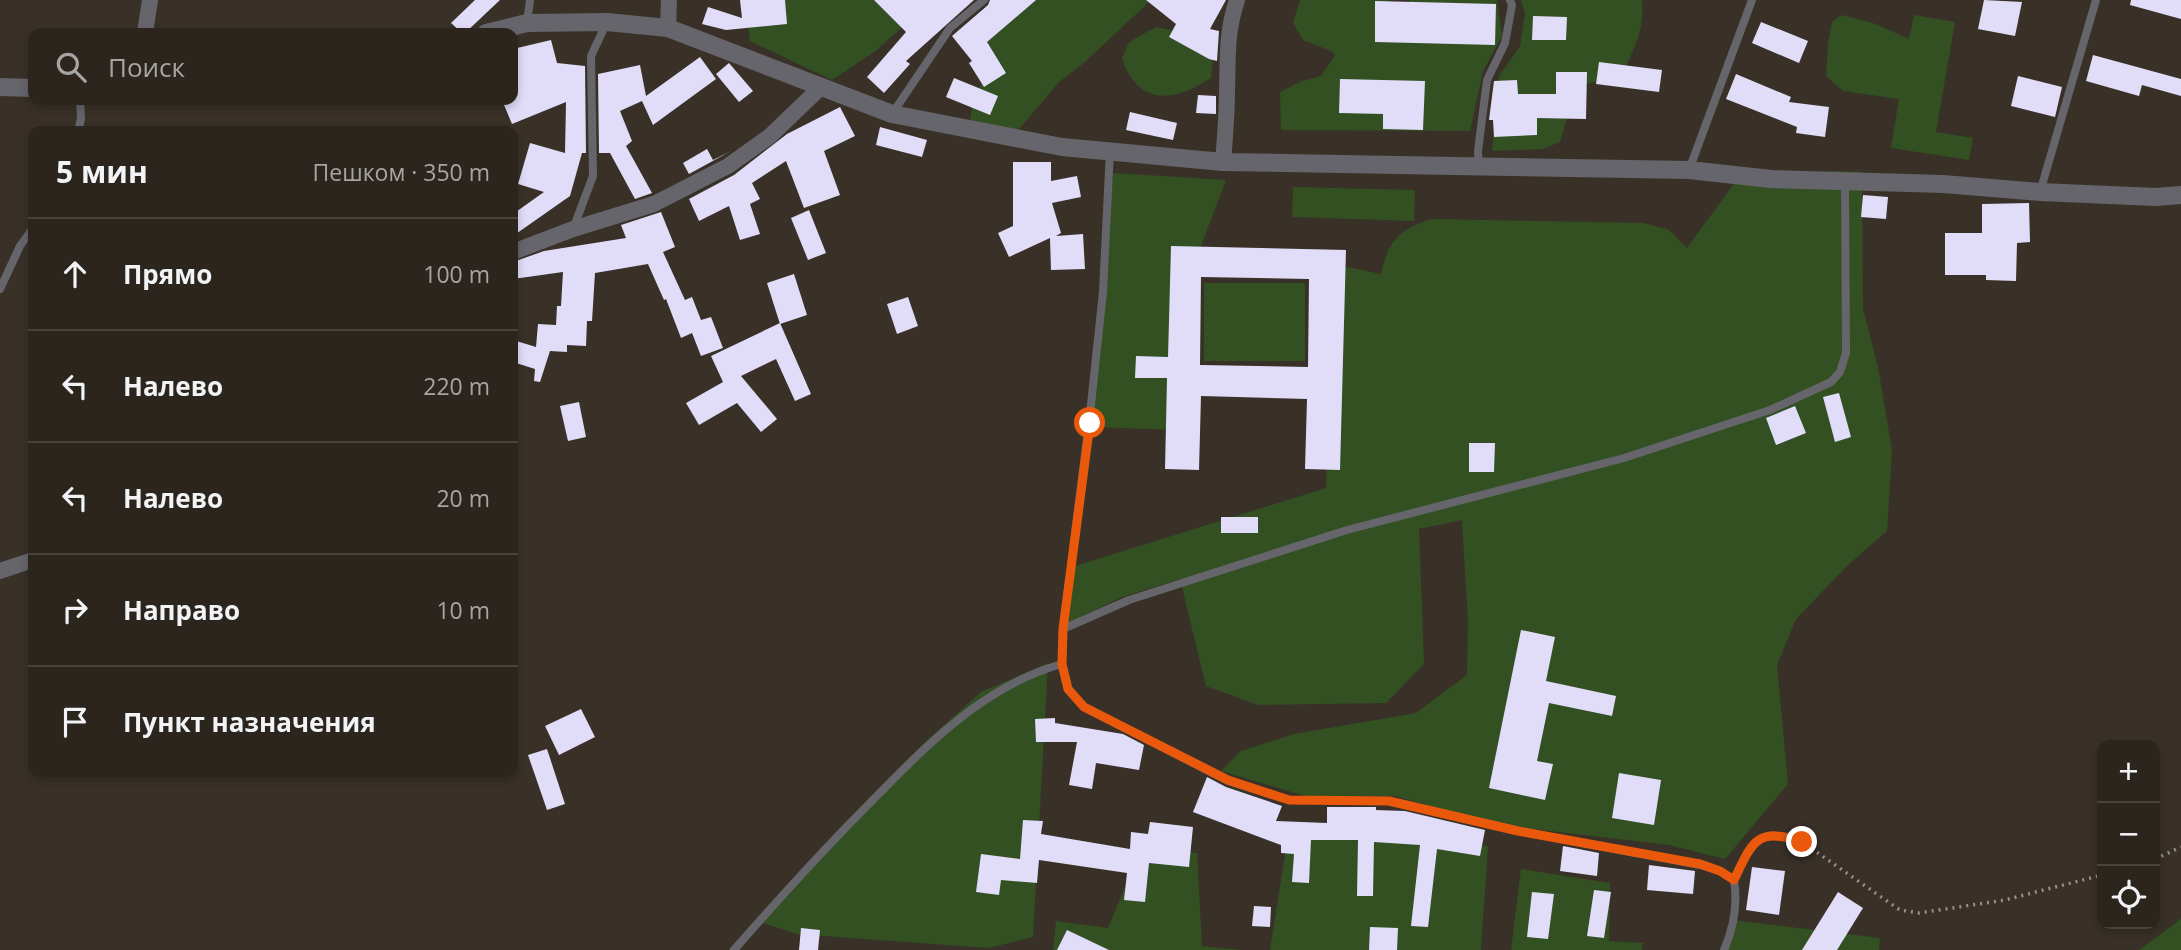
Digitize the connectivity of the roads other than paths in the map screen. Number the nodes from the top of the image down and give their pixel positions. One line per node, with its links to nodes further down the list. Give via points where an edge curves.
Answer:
1 (149, 0): 11 (street)
2 (530, 0): 10 (lane)
3 (669, 0): 13 (street)
4 (984, 0): 18 (lane, via 950,28)
5 (1237, 0): 21 (street, via 1226,53)
6 (1510, 0): 22 (lane, via 1505,43 1487,80)
7 (1752, 0): 23 (lane)
8 (2096, 0): 25 (lane)
9 (607, 22): 10 (street); 13 (street); 27 (lane, via 591,56 593,176)
10 (527, 23): 12 (street)
11 (146, 28)
12 (506, 28)
13 (668, 28): 16 (street)
14 (0, 88): 15 (street)
15 (28, 88)
16 (820, 88): 18 (street); 27 (street, via 770,136 729,166 654,204)
17 (80, 105): 19 (lane)
18 (892, 114): 20 (street, via 1062,147)
19 (79, 126)
20 (1110, 151): 21 (street); 33 (lane, via 1102,305)
21 (1223, 162): 22 (street)
22 (1479, 168): 23 (street)
23 (1689, 170): 24 (street)
24 (1845, 182): 25 (street); 33 (lane, via 1846,353 1840,372 1821,389 1624,458 1347,530 1129,600)
25 (2040, 192): 26 (street)
26 (2181, 195)
27 (572, 229): 29 (street)
28 (28, 235): 30 (lane)
29 (518, 250)
30 (0, 289)
31 (28, 562): 32 (street)
32 (0, 571)
33 (1063, 629): 34 (lane)
34 (1062, 664): 35 (lane, via 987,698 927,744); 36 (lane, via 1068,689 1084,707 1228,780 1289,800 1389,801 1720,871 1734,880 1738,900)
35 (734, 950)
36 (1724, 950)

